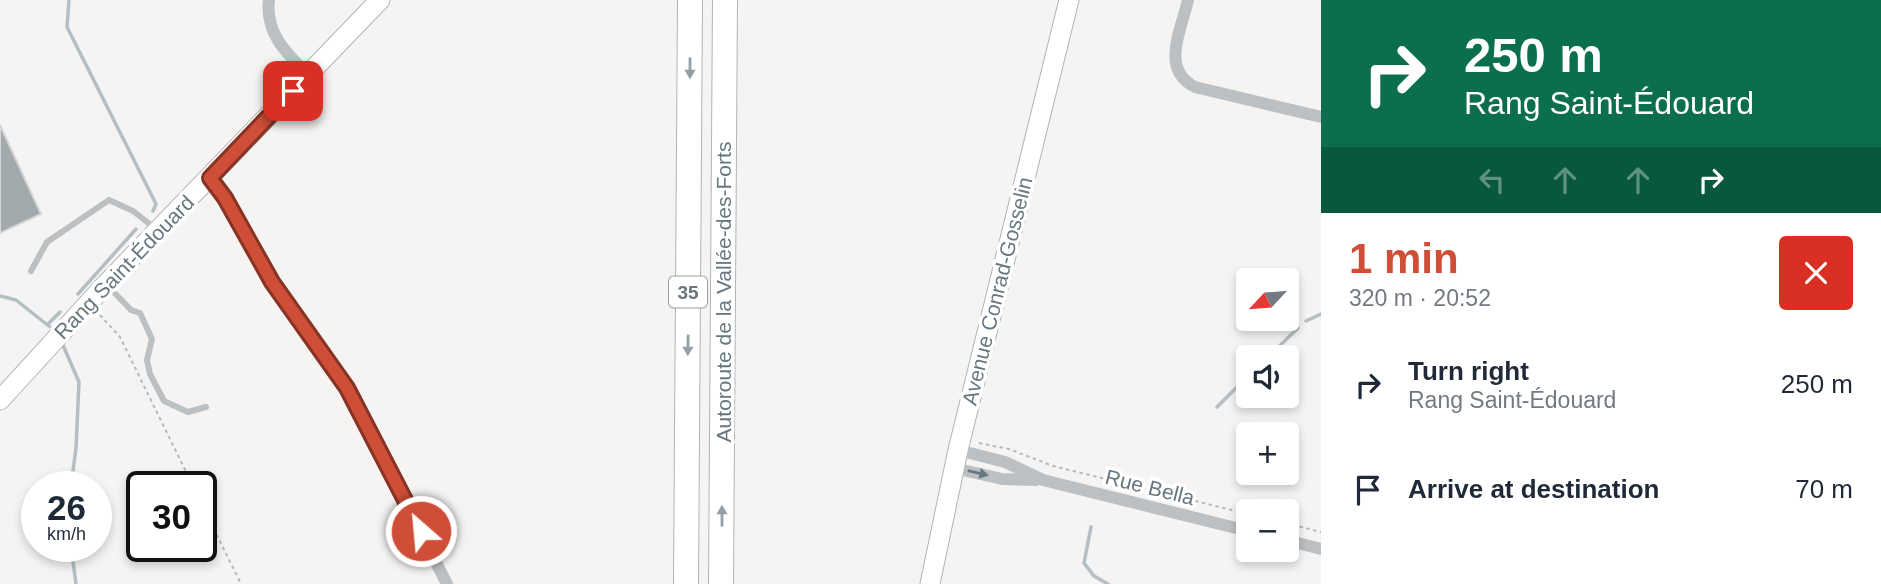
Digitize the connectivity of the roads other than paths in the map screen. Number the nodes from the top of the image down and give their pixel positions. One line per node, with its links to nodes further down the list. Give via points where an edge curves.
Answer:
1 (269, 0): 7 (street, via 274,34)
2 (380, 0): 7 (street, Rang Saint-Édouard)
3 (690, 0): 20 (highway, Autoroute de la Vallée-des-Forts / 35, one-way to 20)
4 (725, 0): 21 (highway, Autoroute de la Vallée-des-Forts / 35, one-way to 4)
5 (1069, 0): 15 (street, Avenue Conrad-Gosselin)
6 (1188, 0): 8 (street, via 1175,59 1175,71 1183,80 1195,87)
7 (308, 75): 9 (street, Rang Saint-Édouard)
8 (1321, 117)
9 (210, 178): 10 (street, Rang Saint-Édouard); 19 (street, via 272,282 353,399)
10 (158, 231): 11 (lane, via 133,211 109,200 47,242); 12 (street, Rang Saint-Édouard)
11 (31, 271)
12 (106, 284): 13 (street, Rang Saint-Édouard); 14 (lane, via 131,310 140,313 152,339 148,366 164,401 188,412)
13 (0, 400)
14 (206, 407)
15 (956, 459): 16 (street, Rue Bella, via 1002,479 1044,480); 22 (street, Avenue Conrad-Gosselin)
16 (1236, 528)
17 (1299, 544): 18 (street)
18 (1321, 549)
19 (447, 584)
20 (686, 584)
21 (721, 584)
22 (930, 584)

